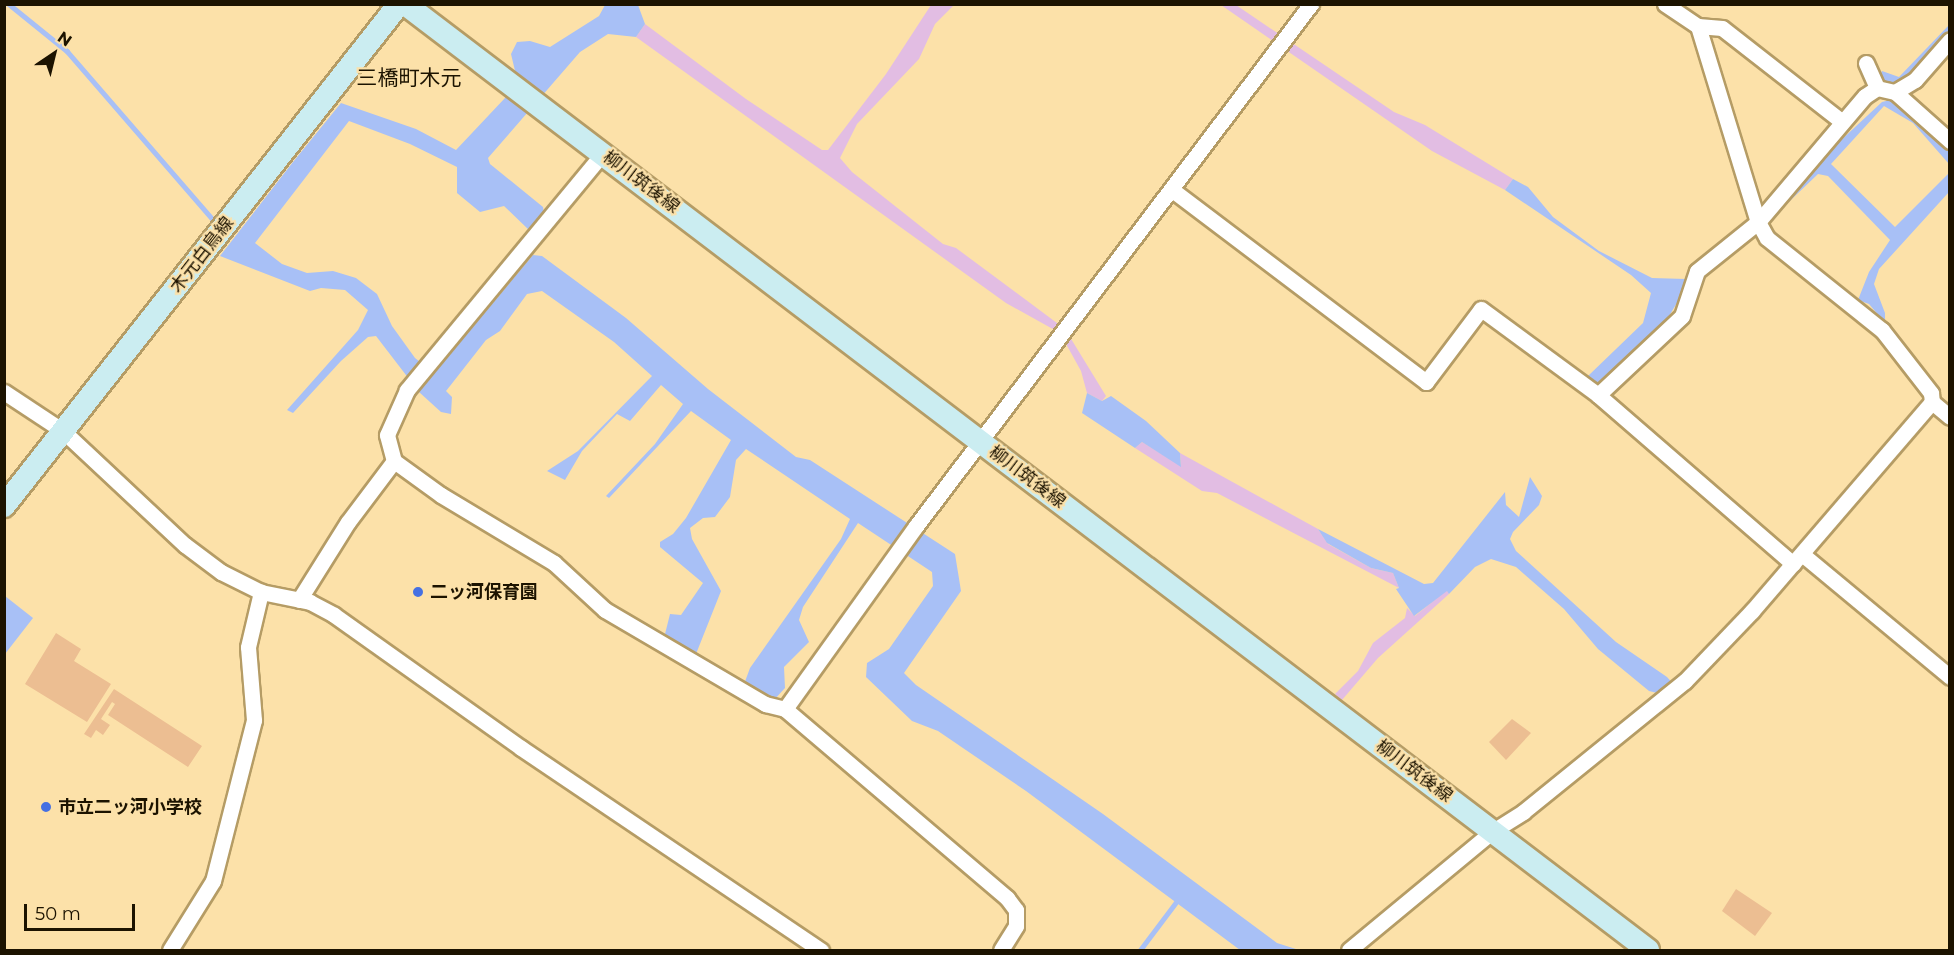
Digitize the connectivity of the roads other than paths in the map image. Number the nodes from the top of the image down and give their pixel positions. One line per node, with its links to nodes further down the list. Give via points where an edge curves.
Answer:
1 (399, 4): 19 (main road, 木元白鳥線)
2 (405, 4): 12 (main road, 柳川筑後線)
3 (1311, 4): 13 (street)
4 (1665, 4): 5 (street)
5 (1698, 26): 10 (street, via 1722,28); 14 (street)
6 (1950, 40): 9 (street, via 1915,80)
7 (1866, 63): 8 (street)
8 (1877, 88): 9 (street); 10 (street)
9 (1895, 92): 11 (street)
10 (1840, 121): 14 (street)
11 (1950, 141)
12 (603, 153): 20 (main road, 柳川筑後線); 21 (street, via 407,390 387,435)
13 (1171, 189): 16 (street, via 1426,382 1481,309); 20 (street)
14 (1758, 222): 16 (street, via 1697,271 1682,316); 17 (street, via 1767,238 1882,330 1931,393)
15 (4, 392): 19 (street)
16 (1598, 395): 23 (street)
17 (1932, 402): 18 (street); 23 (street)
18 (1950, 417)
19 (63, 431): 22 (main road, 木元白鳥線); 24 (street, via 134,493 185,545 221,572)
20 (980, 441): 27 (street); 28 (main road, 柳川筑後線)
21 (394, 461): 25 (street); 27 (street, via 441,495 554,563 605,610 765,704)
22 (4, 506)
23 (1797, 559): 26 (street); 28 (street, via 1684,681 1523,812)
24 (263, 593): 25 (street); 29 (street, via 248,647 254,720 213,880)
25 (292, 600): 30 (street, via 334,615 521,748)
26 (1950, 677)
27 (785, 709): 31 (street, via 1007,898 1016,910 1016,926)
28 (1493, 831): 32 (street); 33 (main road, 柳川筑後線)
29 (170, 951)
30 (821, 951)
31 (1001, 951)
32 (1349, 951)
33 (1648, 951)

